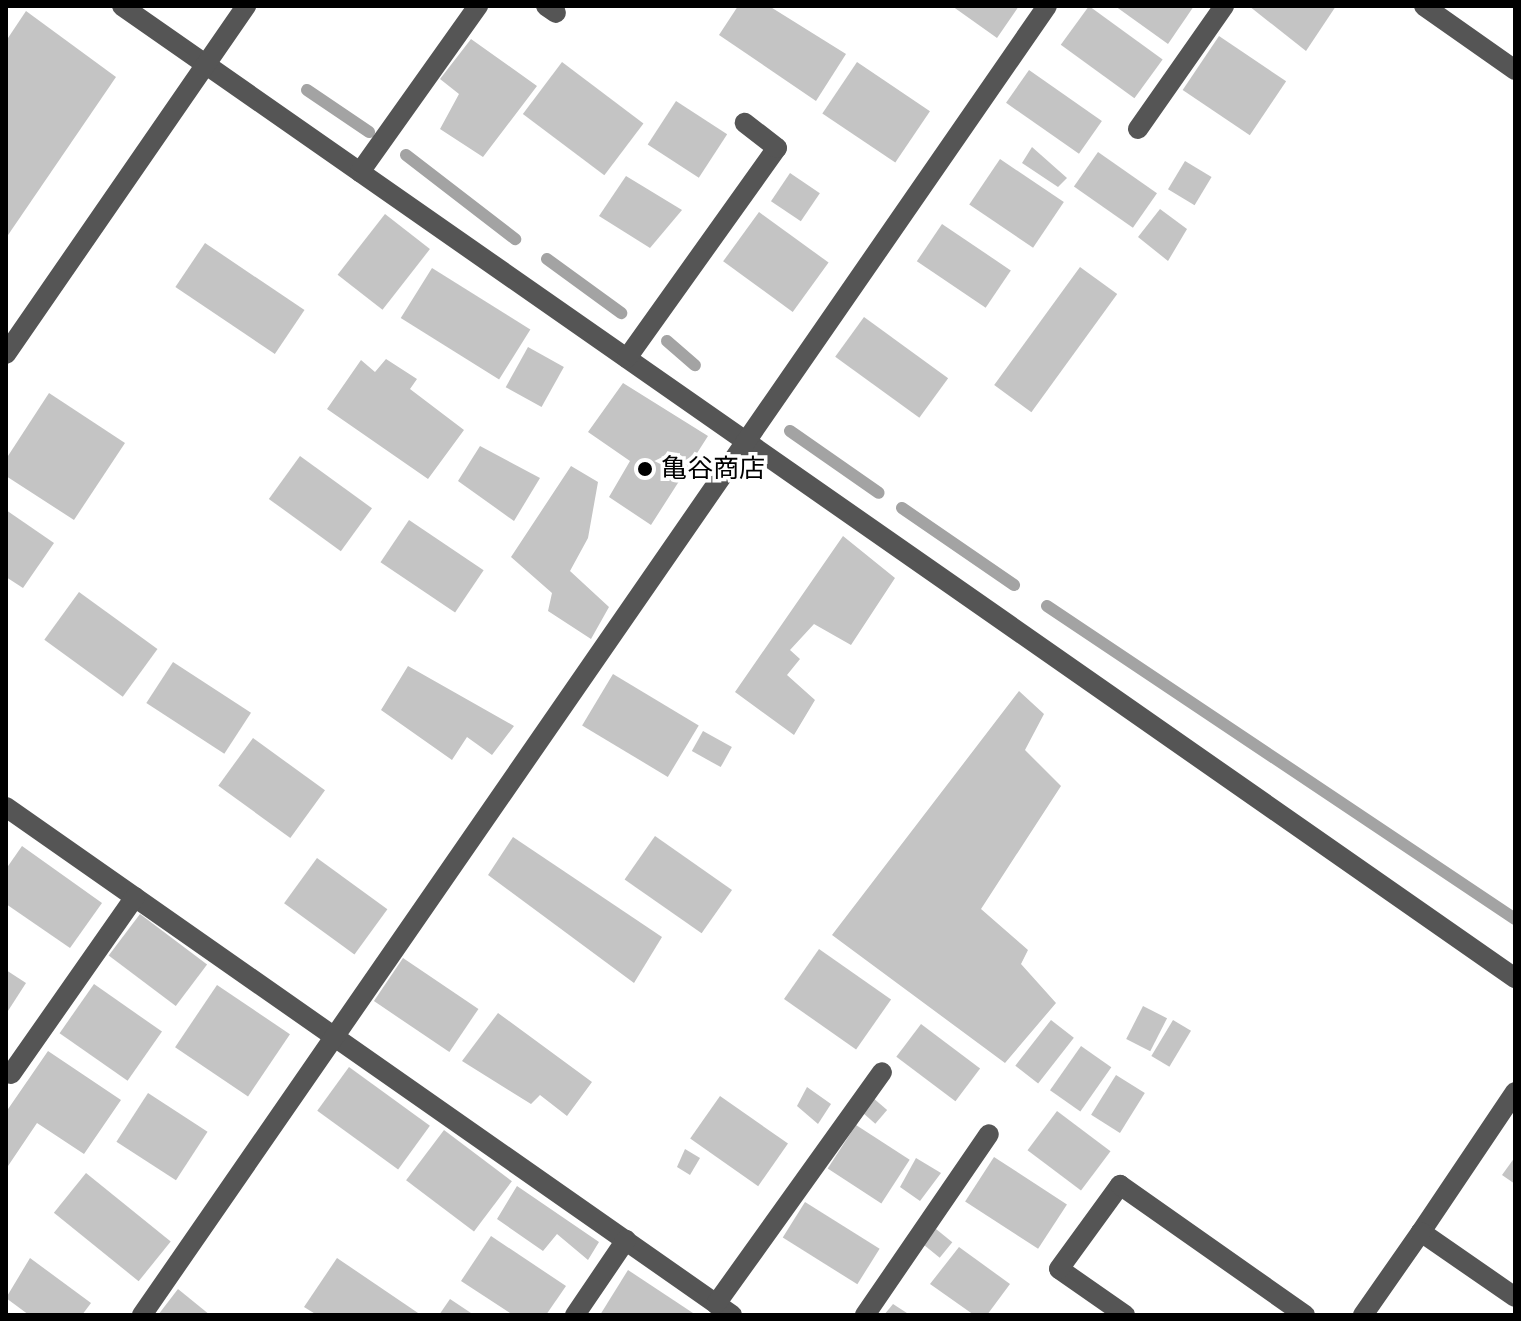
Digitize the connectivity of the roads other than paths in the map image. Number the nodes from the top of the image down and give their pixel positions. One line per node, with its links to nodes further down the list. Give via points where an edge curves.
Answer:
1 (122, 6): 7 (street)
2 (246, 6): 7 (street)
3 (478, 6): 11 (street)
4 (1047, 6): 14 (street)
5 (1224, 6): 10 (street)
6 (1424, 6): 8 (street)
7 (204, 64): 11 (street); 12 (street)
8 (1515, 70)
9 (745, 123): 13 (street, via 777,148)
10 (1138, 129)
11 (360, 172): 13 (street)
12 (6, 354)
13 (627, 358): 14 (street)
14 (747, 438): 17 (street); 18 (street)
15 (6, 807): 16 (street)
16 (135, 897): 18 (street); 20 (street)
17 (1515, 978)
18 (336, 1036): 24 (street); 27 (street)
19 (882, 1072): 26 (street)
20 (11, 1074)
21 (1515, 1092): 23 (street)
22 (989, 1134): 29 (street)
23 (1421, 1232): 25 (street); 32 (street)
24 (626, 1240): 26 (street); 28 (street)
25 (1515, 1297)
26 (724, 1309)
27 (142, 1315)
28 (575, 1315)
29 (865, 1315)
30 (1125, 1315): 31 (street, via 1059,1269 1120,1185)
31 (1305, 1315)
32 (1363, 1315)

